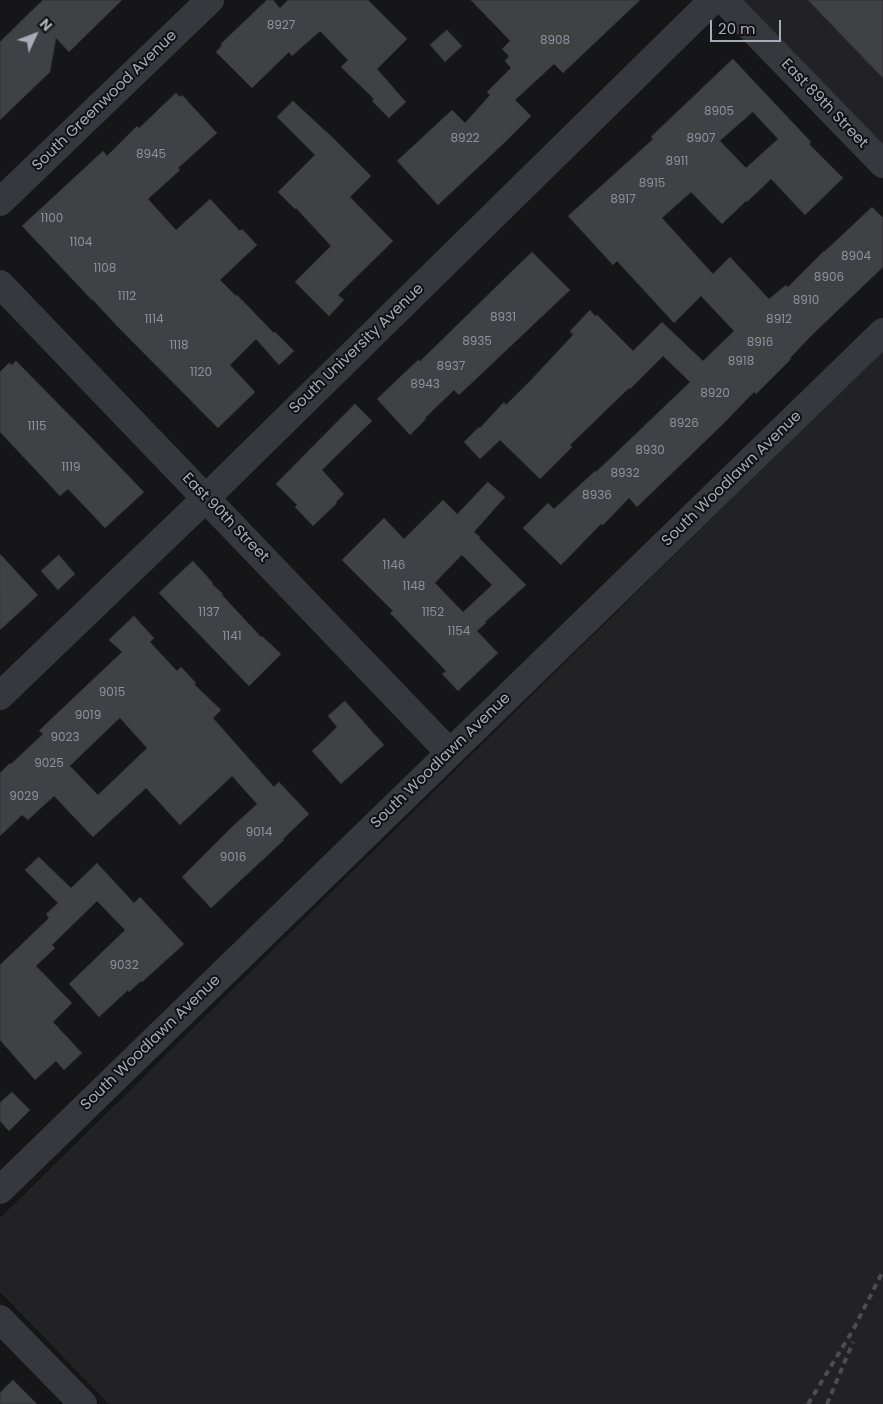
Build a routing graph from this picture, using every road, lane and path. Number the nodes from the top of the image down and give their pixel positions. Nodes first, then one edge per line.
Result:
1 (210, 0) edge
2 (713, 0) edge
3 (724, 0) edge
4 (883, 164) edge
5 (0, 202) edge
6 (0, 284) edge
7 (883, 332) edge
8 (206, 498) junction
9 (0, 696) edge
10 (450, 752) junction
11 (0, 1190) edge
12 (0, 1319) edge
13 (82, 1404) edge

1 - 5 street, South Greenwood Avenue
2 - 8 street, South University Avenue
3 - 4 street, East 89th Street
6 - 8 street, East 90th Street
7 - 10 street, South Woodlawn Avenue
8 - 9 street, South University Avenue
8 - 10 street, East 90th Street
10 - 11 street, South Woodlawn Avenue
12 - 13 street

